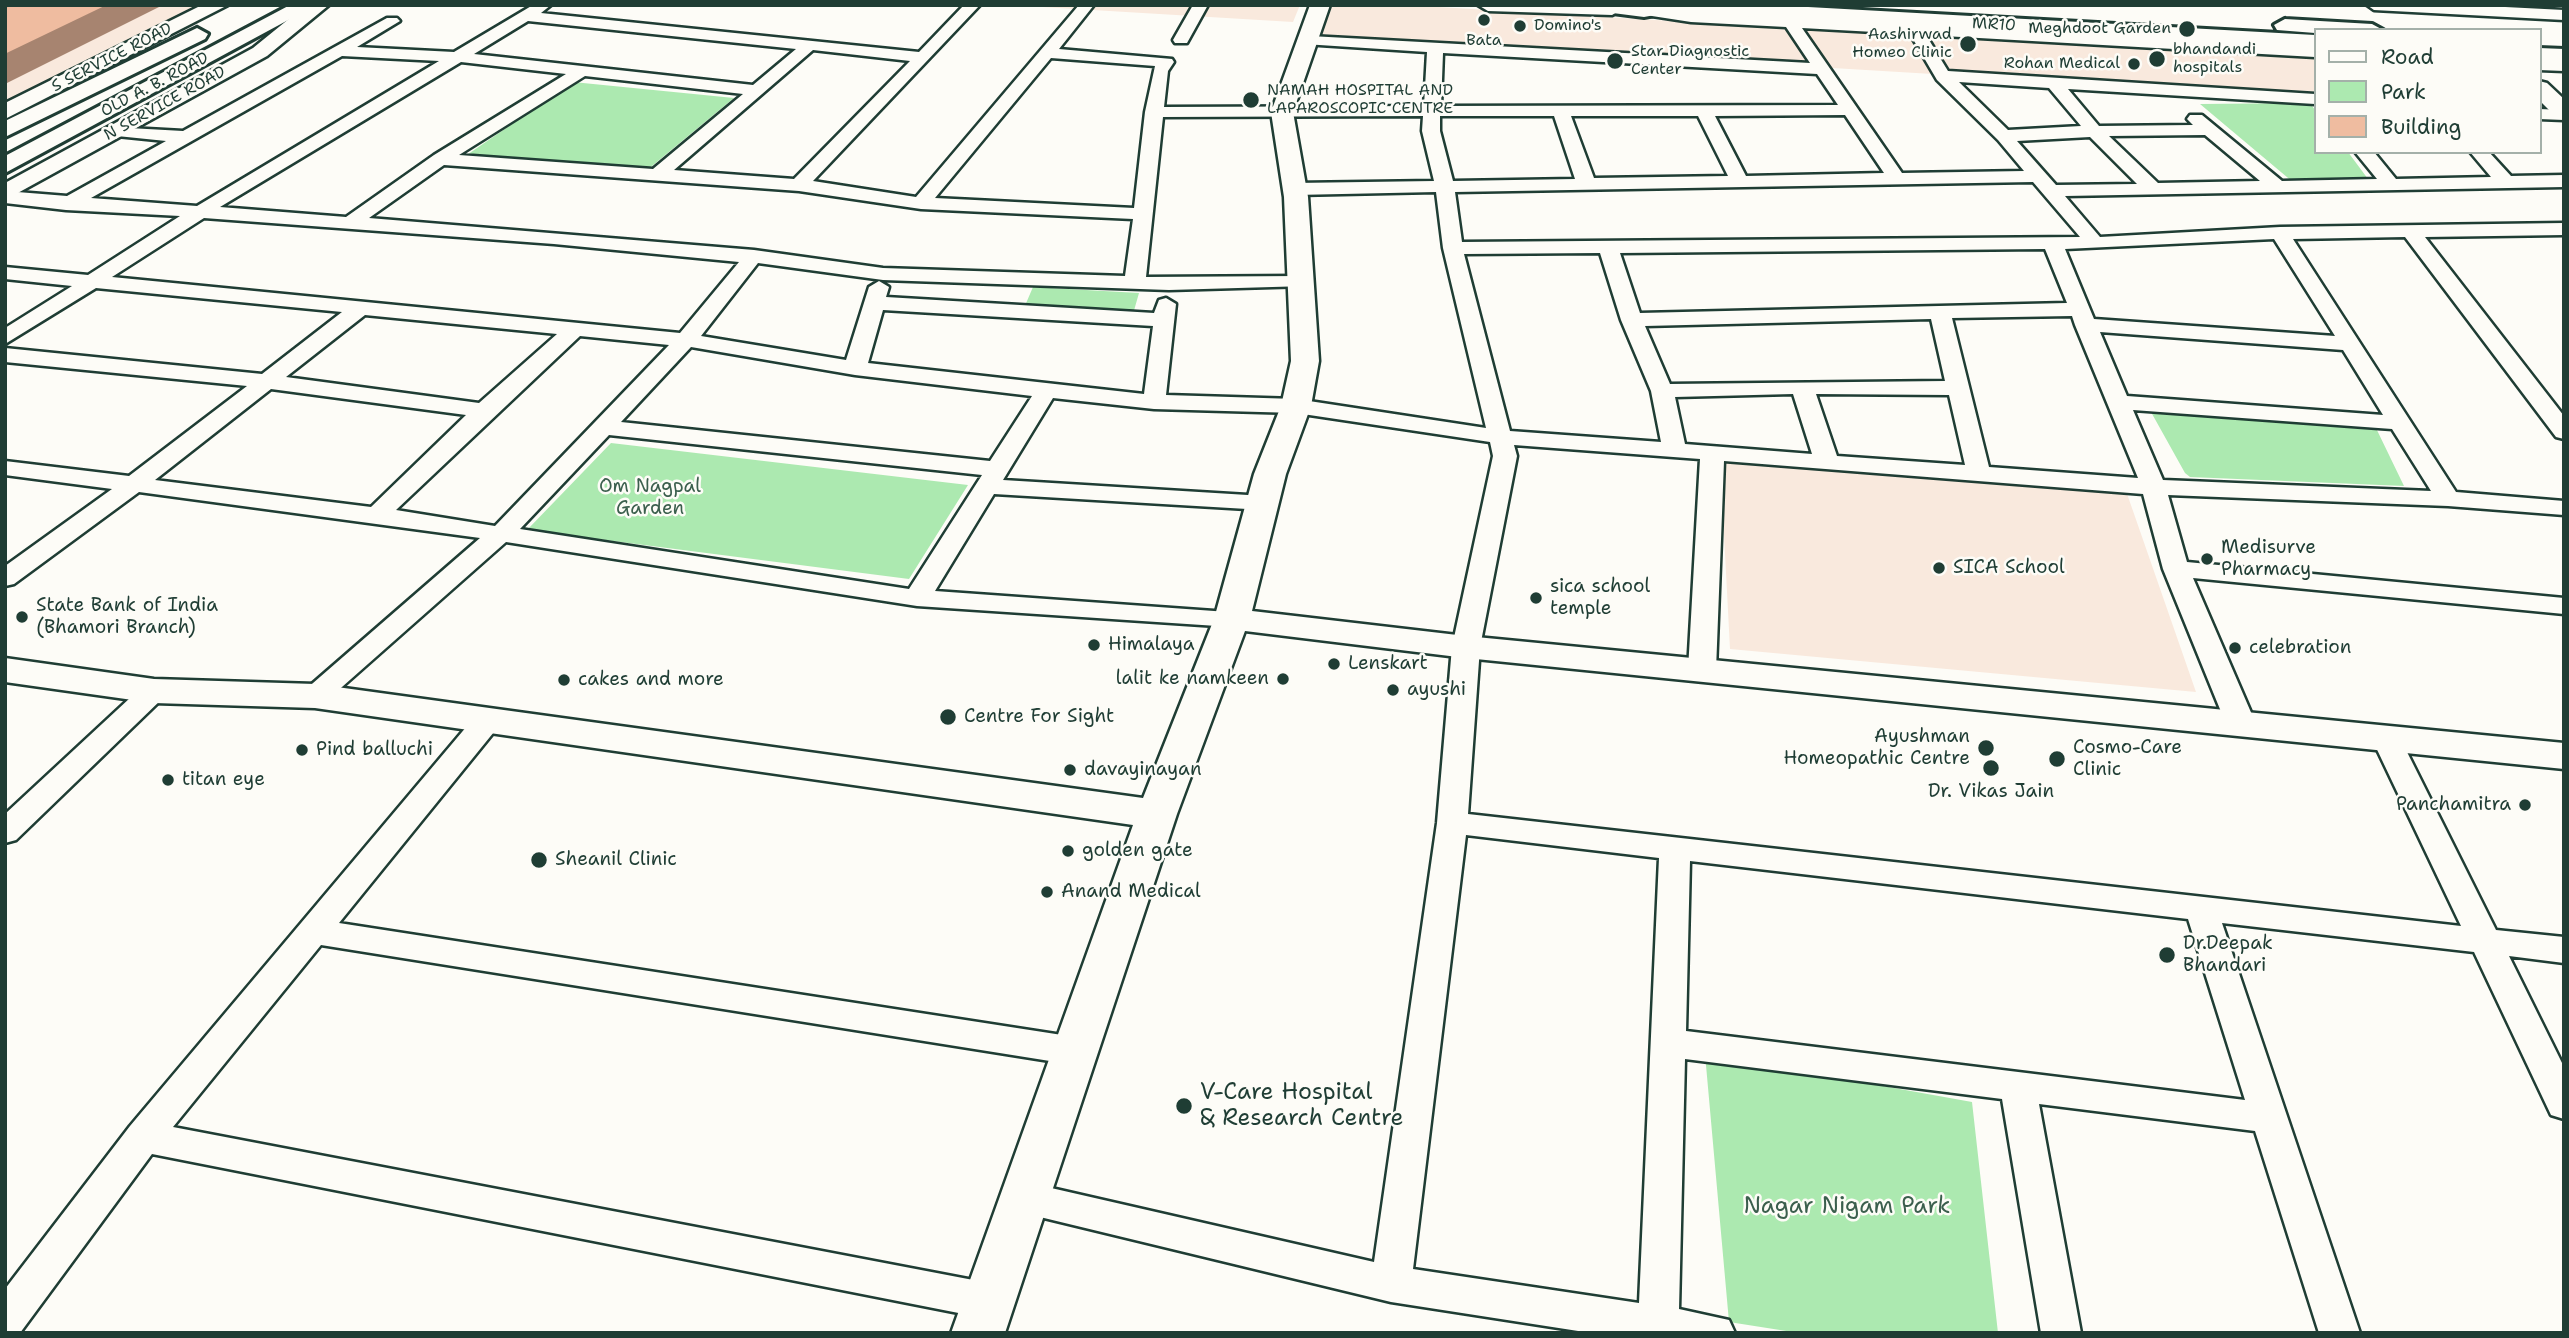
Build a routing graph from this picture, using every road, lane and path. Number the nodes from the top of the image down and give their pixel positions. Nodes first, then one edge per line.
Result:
1 (218, 5) edge
2 (306, 5) edge
3 (319, 5) edge
4 (544, 5) edge
5 (973, 5) edge
6 (1087, 5) edge
7 (1201, 5) edge
8 (1320, 5) edge
9 (1488, 5) edge
10 (1919, 5) edge
11 (2374, 5) edge
12 (1673, 6) edge
13 (1605, 7) edge
14 (242, 10) dead end
15 (1644, 11) junction
16 (2564, 15) edge
17 (526, 16) junction
18 (1786, 18) junction
19 (392, 21) dead end
20 (2336, 28) edge
21 (1915, 30) junction
22 (2541, 39) edge
23 (1181, 40) dead end
24 (2564, 40) edge
25 (1310, 41) junction
26 (2314, 43) edge
27 (810, 44) junction
28 (1435, 49) junction
29 (341, 51) junction
30 (2314, 52) edge
31 (1047, 53) junction
32 (2541, 55) edge
33 (2564, 56) edge
34 (459, 57) junction
35 (923, 57) junction
36 (2541, 65) edge
37 (2564, 66) edge
38 (1822, 69) junction
39 (583, 70) junction
40 (1943, 76) junction
41 (2053, 82) junction
42 (2163, 89) junction
43 (756, 90) junction
44 (2541, 90) edge
45 (2314, 99) edge
46 (1850, 110) junction
47 (1432, 111) junction
48 (1561, 111) junction
49 (1704, 111) junction
50 (5, 112) edge
51 (1154, 112) junction
52 (1282, 112) junction
53 (2541, 114) edge
54 (2564, 114) edge
55 (2208, 130) junction
56 (5, 131) edge
57 (117, 131) junction
58 (2094, 131) junction
59 (2004, 136) junction
60 (187, 137) junction
61 (2366, 154) edge
62 (2481, 154) edge
63 (440, 159) junction
64 (5, 166) edge
65 (2038, 176) junction
66 (655, 177) junction
67 (1896, 177) junction
68 (1740, 181) junction
69 (2564, 181) edge
70 (2506, 182) junction
71 (1586, 183) junction
72 (2390, 183) junction
73 (2275, 184) junction
74 (799, 185) junction
75 (1445, 186) junction
76 (2152, 188) junction
77 (1295, 189) junction
78 (2051, 191) junction
79 (5, 195) edge
80 (921, 203) junction
81 (66, 204) junction
82 (201, 211) junction
83 (1141, 214) junction
84 (351, 222) junction
85 (2555, 229) edge
86 (2411, 232) junction
87 (2280, 233) junction
88 (2052, 243) junction
89 (2095, 243) junction
90 (1453, 248) junction
91 (1608, 248) junction
92 (2564, 250) edge
93 (754, 256) junction
94 (5, 273) edge
95 (883, 274) junction
96 (92, 281) junction
97 (1135, 282) junction
98 (1300, 282) junction
99 (1169, 284) junction
100 (874, 303) junction
101 (358, 310) junction
102 (1940, 312) junction
103 (2083, 317) junction
104 (1164, 320) junction
105 (1632, 320) junction
106 (574, 330) junction
107 (5, 338) edge
108 (686, 340) junction
109 (2349, 344) junction
110 (5, 355) edge
111 (855, 368) junction
112 (265, 381) junction
113 (1802, 387) junction
114 (1959, 388) junction
115 (1046, 391) junction
116 (1662, 391) junction
117 (1154, 402) junction
118 (2119, 402) junction
119 (1296, 407) junction
120 (484, 411) junction
121 (2399, 423) junction
122 (601, 427) junction
123 (2564, 432) edge
124 (1501, 437) junction
125 (1674, 450) junction
126 (1712, 453) junction
127 (1827, 462) junction
128 (5, 468) edge
129 (1979, 474) junction
130 (992, 477) junction
131 (136, 483) junction
132 (2154, 487) junction
133 (2448, 499) junction
134 (1265, 503) junction
135 (2564, 508) edge
136 (377, 515) junction
137 (502, 533) junction
138 (2176, 569) junction
139 (5, 578) edge
140 (917, 598) junction
141 (2564, 606) edge
142 (1232, 619) junction
143 (1466, 646) junction
144 (5, 670) edge
145 (1702, 670) junction
146 (154, 691) junction
147 (316, 696) junction
148 (488, 720) junction
149 (2241, 724) junction
150 (2388, 739) junction
151 (2564, 756) edge
152 (1157, 814) junction
153 (1452, 823) junction
154 (5, 832) edge
155 (1675, 848) junction
156 (2201, 909) junction
157 (312, 931) junction
158 (2485, 941) junction
159 (2564, 950) edge
160 (1668, 1043) junction
161 (1075, 1051) junction
162 (2018, 1086) junction
163 (2564, 1104) edge
164 (2270, 1118) junction
165 (143, 1137) junction
166 (1026, 1198) junction
167 (1391, 1284) junction
168 (984, 1317) edge
169 (6, 1320) edge
170 (1658, 1324) junction
171 (1715, 1333) edge
172 (2061, 1333) edge
173 (2340, 1333) edge

1 - 50 street, S SERVICE ROAD
2 - 64 main road, OLD A. B. ROAD
3 - 57 street, N SERVICE ROAD
4 - 17 street
5 - 35 street
6 - 31 street
7 - 23 street
8 - 25 street
9 - 13 street
10 - 20 main road, MR10
11 - 16 street
12 - 15 main road, MR10
12 - 18 main road, MR10
13 - 15 main road, MR10
14 - 56 main road, OLD A. B. ROAD
15 - 18 street
17 - 27 street
17 - 34 street
18 - 21 street
18 - 26 main road, MR10
18 - 38 street
19 - 29 street
21 - 30 street
21 - 40 street
22 - 24 main road
25 - 28 street
25 - 52 street
27 - 35 street
27 - 43 street
28 - 38 street
28 - 47 street
29 - 34 street
29 - 60 street
31 - 51 street
31 - 80 street
32 - 33 main road
34 - 39 street
34 - 82 street
35 - 74 street
36 - 37 street
38 - 46 street
39 - 43 street
39 - 63 street
40 - 41 street
40 - 59 street
41 - 42 street
41 - 58 street
42 - 45 street
42 - 55 street
43 - 66 street
44 - 54 street
46 - 49 street
46 - 67 street
47 - 48 street
47 - 52 street
47 - 75 street
48 - 49 street
48 - 71 street
49 - 68 street
51 - 52 street
51 - 83 street
52 - 77 street
53 - 54 street
55 - 58 street
55 - 73 street
57 - 60 street
57 - 79 street, N SERVICE ROAD
58 - 59 street
58 - 76 street
59 - 65 street
60 - 81 street
61 - 72 street
62 - 70 street
63 - 66 street
63 - 84 street
65 - 67 street
65 - 78 street
66 - 74 street
67 - 68 street
68 - 71 street
69 - 70 street
70 - 72 street
71 - 75 street
72 - 73 street
73 - 76 street
74 - 80 street
75 - 77 street
75 - 90 street
76 - 78 street
77 - 98 street
78 - 89 street
79 - 81 street
80 - 83 street
81 - 82 street
82 - 84 street
82 - 96 street
83 - 97 street
84 - 93 street
85 - 86 street
85 - 92 street
86 - 87 street
86 - 123 street
87 - 89 street
87 - 109 street
88 - 89 street
88 - 91 street
88 - 103 street
90 - 91 street
90 - 124 street
91 - 105 street
93 - 95 street
93 - 108 street
94 - 96 street
95 - 97 street
95 - 100 street
96 - 101 street
96 - 107 street
97 - 99 street
98 - 99 street
98 - 119 street
99 - 104 street
100 - 104 street
100 - 111 street
101 - 106 street
101 - 112 street
102 - 103 street
102 - 105 street
102 - 114 street
103 - 109 street
103 - 118 street
104 - 117 street
105 - 116 street
106 - 108 street
106 - 120 street
108 - 111 street
108 - 122 street
109 - 121 street
110 - 112 street
111 - 115 street
112 - 120 street
112 - 131 street
113 - 114 street
113 - 116 street
113 - 127 street
114 - 129 street
115 - 117 street
115 - 130 street
116 - 125 street
117 - 119 street
118 - 121 street
118 - 132 street
119 - 124 street
119 - 134 street
120 - 136 street
121 - 133 street
122 - 130 street
122 - 137 street
124 - 125 street
124 - 143 street
125 - 126 street
126 - 127 street
126 - 145 street
127 - 129 street
128 - 131 street
129 - 132 street
130 - 134 street
130 - 140 street
131 - 136 street
131 - 139 street
132 - 133 street
132 - 138 street
133 - 135 street
134 - 142 street
136 - 137 street
137 - 140 street
137 - 147 street
138 - 141 street
138 - 149 street
140 - 142 street
142 - 143 street
142 - 152 street
143 - 145 street
143 - 153 street
144 - 146 street
145 - 149 street
146 - 147 street
146 - 154 street
147 - 148 street
148 - 152 street
148 - 157 street
149 - 150 street
150 - 151 street
150 - 158 street
152 - 161 street
153 - 155 street
153 - 167 street
155 - 156 street
155 - 160 street
156 - 158 street
156 - 164 street
157 - 161 street
157 - 165 street
158 - 159 street
158 - 163 street
160 - 162 street
160 - 170 street
161 - 166 street
162 - 164 street
162 - 172 street
164 - 173 street
165 - 168 street
165 - 169 street
166 - 167 street
166 - 168 street
167 - 170 street
170 - 171 street

